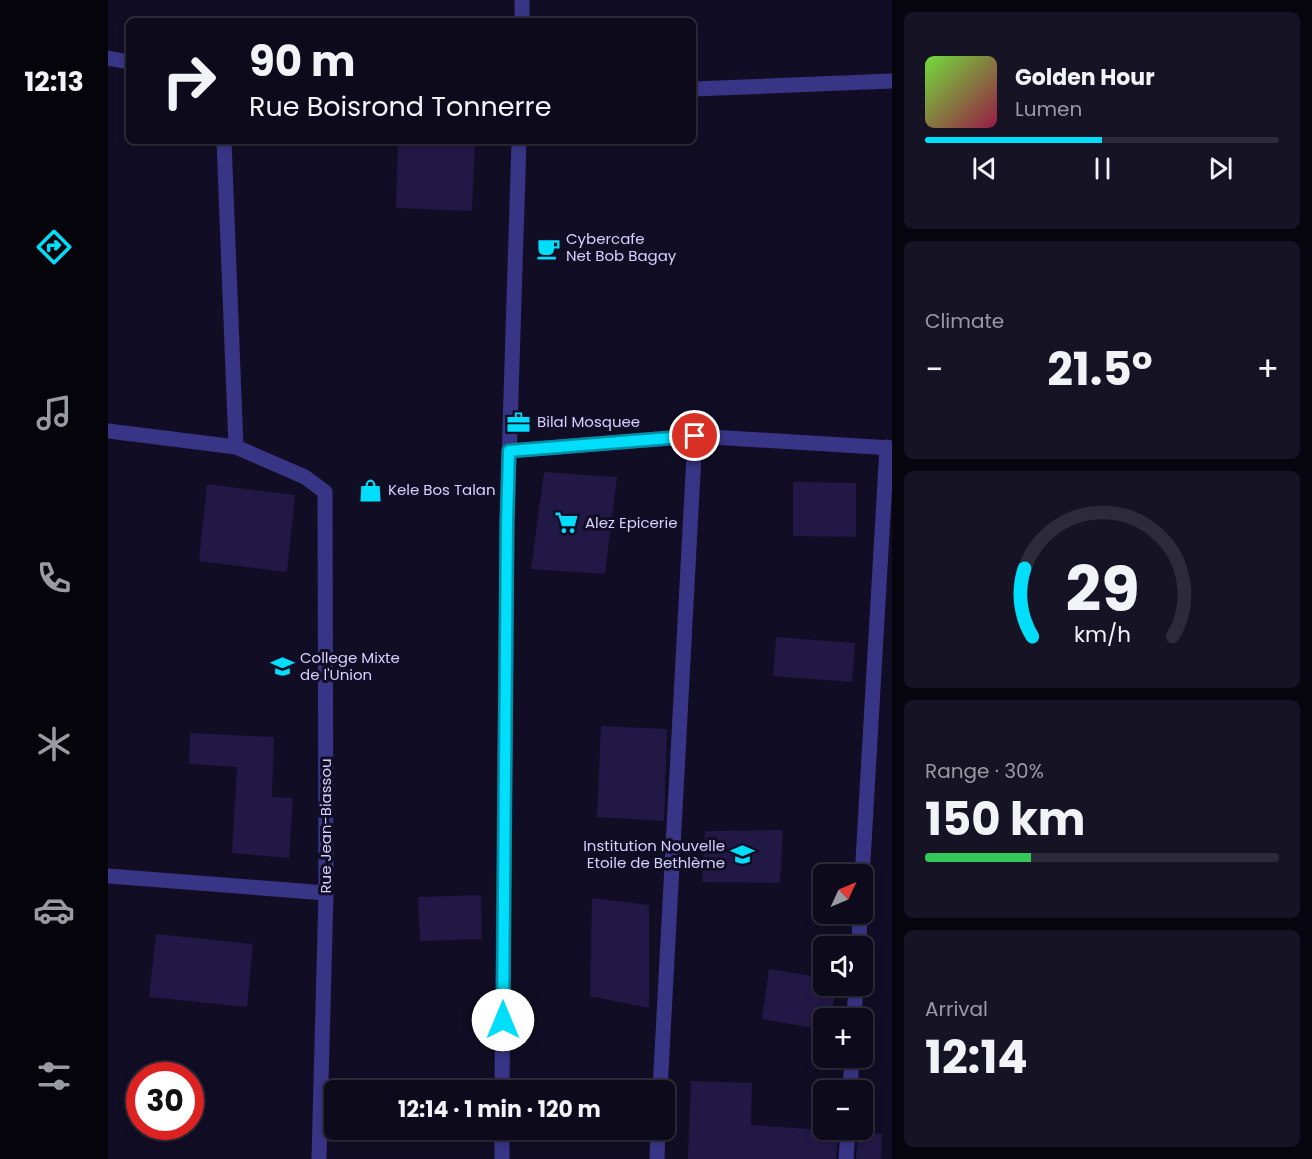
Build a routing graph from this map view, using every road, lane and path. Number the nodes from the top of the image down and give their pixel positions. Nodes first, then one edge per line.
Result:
1 (522, 0) edge
2 (522, 18) edge
3 (108, 58) edge
4 (126, 61) edge
5 (892, 81) edge
6 (696, 89) edge
7 (224, 144) edge
8 (519, 144) edge
9 (108, 431) edge
10 (695, 436) junction
11 (236, 447) junction
12 (890, 448) edge
13 (509, 451) junction
14 (863, 864) edge
15 (108, 876) edge
16 (326, 893) junction
17 (502, 1080) edge
18 (661, 1080) edge
19 (502, 1140) edge
20 (658, 1140) edge
21 (847, 1140) edge
22 (319, 1159) edge
23 (502, 1159) edge
24 (657, 1159) edge
25 (846, 1159) edge

1 - 2 street
3 - 4 street
5 - 6 street
7 - 11 street
8 - 13 street
9 - 11 street
10 - 12 street
10 - 13 street
10 - 18 street
11 - 16 street, Rue Jean-Biassou
12 - 14 street
13 - 17 street
15 - 16 street
16 - 22 street, Rue Jean-Biassou
19 - 23 street
20 - 24 street
21 - 25 street

